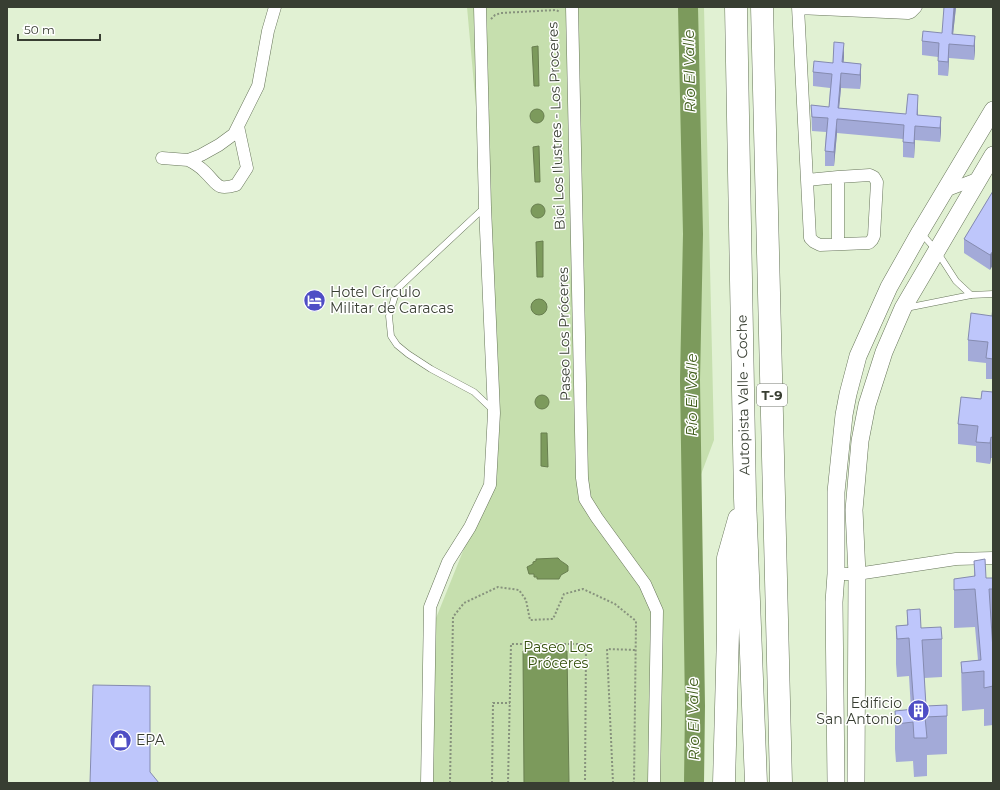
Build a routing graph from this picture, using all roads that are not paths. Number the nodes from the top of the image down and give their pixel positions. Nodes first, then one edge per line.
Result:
1 (275, 7) edge
2 (480, 7) edge
3 (736, 7) edge
4 (762, 7) edge
5 (916, 7) edge
6 (798, 8) edge
7 (882, 9) edge
8 (567, 10) edge
9 (993, 110) edge
10 (238, 126) junction
11 (993, 155) edge
12 (162, 158) dead end
13 (188, 160) junction
14 (993, 170) edge
15 (838, 178) junction
16 (978, 179) junction
17 (807, 180) junction
18 (945, 191) junction
19 (485, 207) junction
20 (920, 232) junction
21 (838, 243) junction
22 (936, 250) junction
23 (993, 294) edge
24 (971, 295) junction
25 (903, 308) junction
26 (494, 410) junction
27 (745, 498) junction
28 (993, 558) edge
29 (836, 574) junction
30 (857, 574) junction
31 (427, 783) edge
32 (654, 783) edge
33 (724, 783) edge
34 (756, 783) edge
35 (781, 783) edge
36 (836, 783) edge
37 (856, 783) edge

1 - 10 street
2 - 19 street
3 - 27 highway, Autopista Valle - Coche / T-9
4 - 35 highway, Autopista Valle - Coche / T-9
5 - 7 street
6 - 7 street
6 - 17 street
8 - 32 street, Paseo Los Próceres
9 - 18 main road
10 - 13 street
10 - 13 street
11 - 16 main road
12 - 13 street
14 - 16 street
15 - 17 street
15 - 21 street
15 - 21 street
16 - 18 street
16 - 22 main road
17 - 21 street
18 - 20 main road
19 - 26 street
19 - 26 lane
20 - 22 lane
20 - 29 main road
22 - 24 lane
22 - 25 main road
23 - 24 lane
24 - 25 lane
25 - 30 main road
26 - 31 street
27 - 33 highway
27 - 34 highway, Autopista Valle - Coche / T-9
28 - 30 street
29 - 30 street
29 - 36 main road
30 - 37 main road

